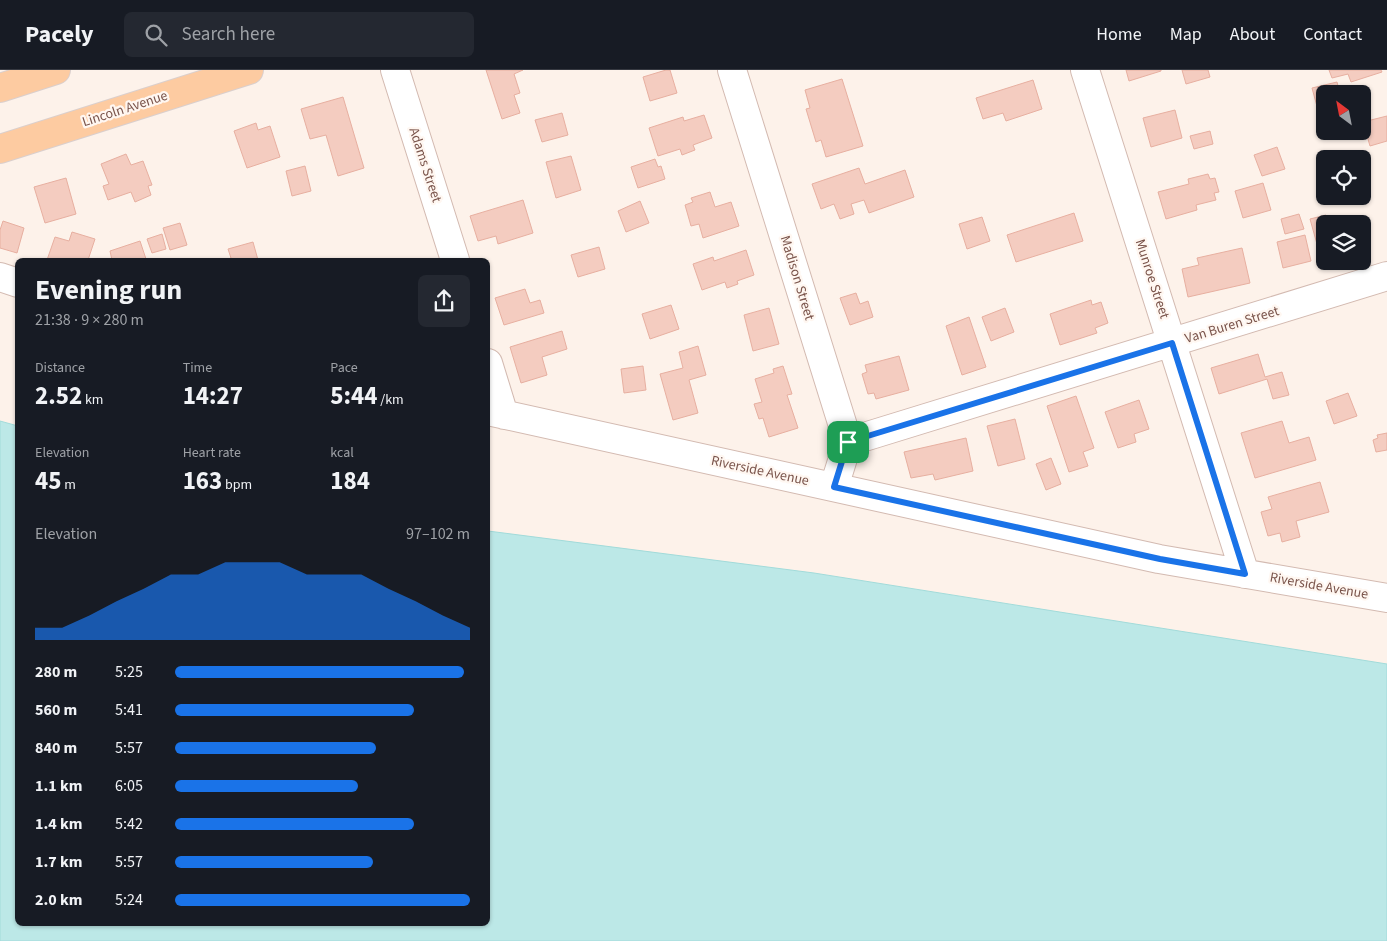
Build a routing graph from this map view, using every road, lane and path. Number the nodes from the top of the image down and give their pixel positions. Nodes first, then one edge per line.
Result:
1 (56, 70) edge
2 (249, 70) edge
3 (395, 70) edge
4 (732, 70) edge
5 (1085, 70) edge
6 (0, 88) edge
7 (0, 149) edge
8 (454, 258) edge
9 (0, 276) edge
10 (1387, 276) edge
11 (15, 282) edge
12 (1172, 343) junction
13 (490, 376) edge
14 (496, 413) edge
15 (848, 442) junction
16 (834, 487) junction
17 (1245, 574) junction
18 (1387, 598) edge

1 - 6 main road
2 - 7 main road, Lincoln Avenue
3 - 8 street, Adams Street
4 - 15 street, Madison Street
5 - 12 street, Munroe Street
9 - 11 street
10 - 12 street, Van Buren Street
12 - 15 street, Van Buren Street
12 - 17 street, Munroe Street
13 - 14 street
14 - 16 street, Riverside Avenue
15 - 16 street
16 - 17 street, Riverside Avenue
17 - 18 street, Riverside Avenue

